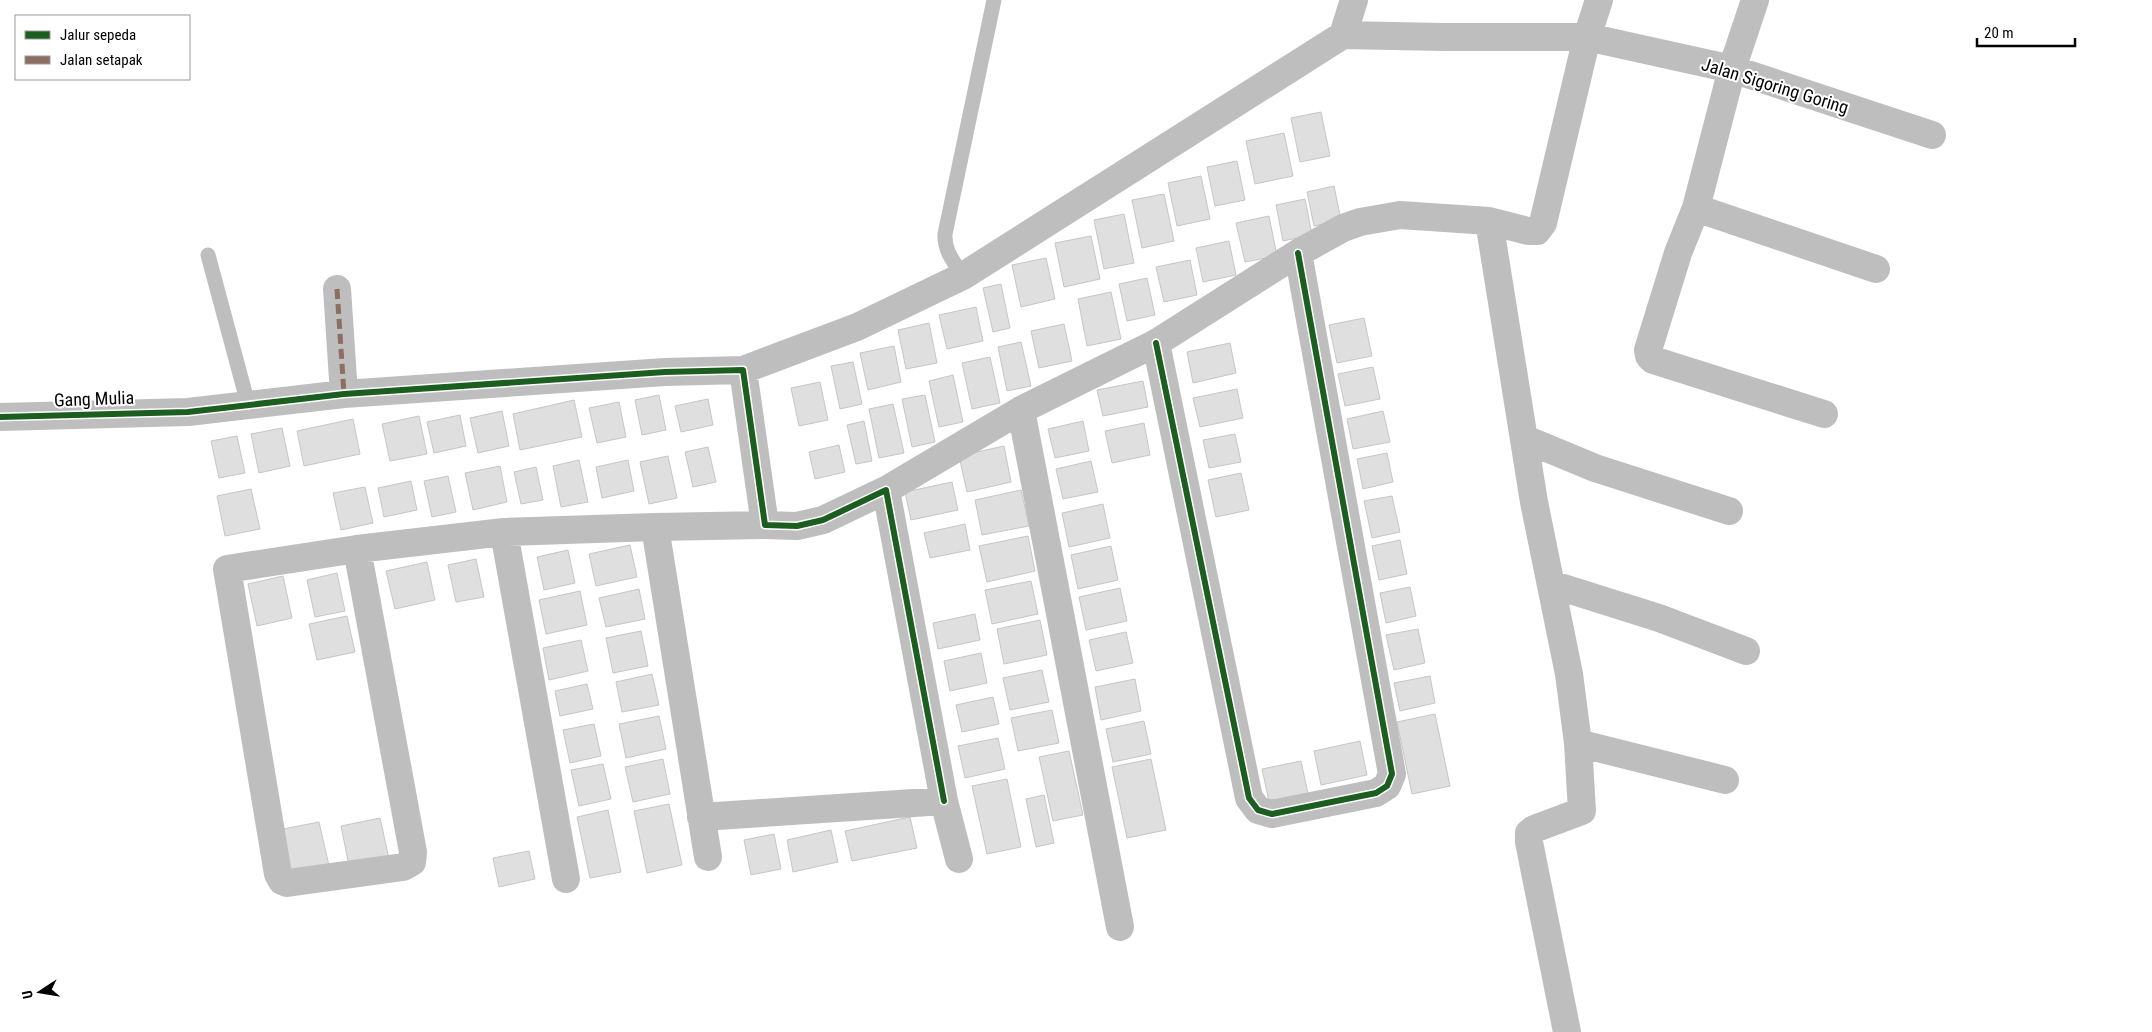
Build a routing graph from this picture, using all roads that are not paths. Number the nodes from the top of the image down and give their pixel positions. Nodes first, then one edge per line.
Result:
1 (994, 0) edge
2 (1354, 0) edge
3 (1599, 0) edge
4 (1755, 0) edge
5 (1344, 35) junction
6 (1587, 37) junction
7 (1732, 69) junction
8 (1932, 135) dead end
9 (1696, 208) junction
10 (1490, 222) junction
11 (1298, 253) junction
12 (208, 256) dead end
13 (1876, 269) dead end
14 (963, 276) junction
15 (337, 289) dead end
16 (1156, 343) junction
17 (743, 370) junction
18 (344, 394) junction
19 (248, 404) junction
20 (1021, 410) junction
21 (1824, 414) dead end
22 (0, 417) edge
23 (1525, 439) junction
24 (886, 490) junction
25 (1729, 512) dead end
26 (765, 525) junction
27 (655, 527) junction
28 (504, 532) junction
29 (357, 549) junction
30 (1551, 584) junction
31 (1746, 651) dead end
32 (1578, 743) junction
33 (1725, 780) dead end
34 (944, 801) junction
35 (702, 817) junction
36 (708, 857) dead end
37 (959, 858) dead end
38 (566, 880) dead end
39 (1120, 927) dead end
40 (1567, 1032) edge

1 - 14 lane
2 - 5 street
3 - 6 street
4 - 7 street
5 - 6 street, Jalan Sigoring Goring
5 - 14 street, Gang Mulia
6 - 7 street, Jalan Sigoring Goring
6 - 10 street
7 - 8 street, Jalan Sigoring Goring
7 - 9 street
9 - 13 street
9 - 21 street
10 - 11 street
10 - 23 street
11 - 16 street
11 - 16 street
12 - 19 lane
14 - 17 street, Gang Mulia
15 - 18 street
16 - 20 street
17 - 18 street, Gang Mulia
17 - 26 street
18 - 19 street, Gang Mulia
19 - 22 street, Gang Mulia
20 - 24 street
20 - 39 street
23 - 25 street
23 - 30 street
24 - 26 street
24 - 34 street
26 - 27 street
27 - 28 street
27 - 35 street
28 - 29 street
28 - 38 street
29 - 29 street
30 - 31 street
30 - 32 street
32 - 33 street
32 - 40 street
34 - 35 street
34 - 37 street
35 - 36 street

